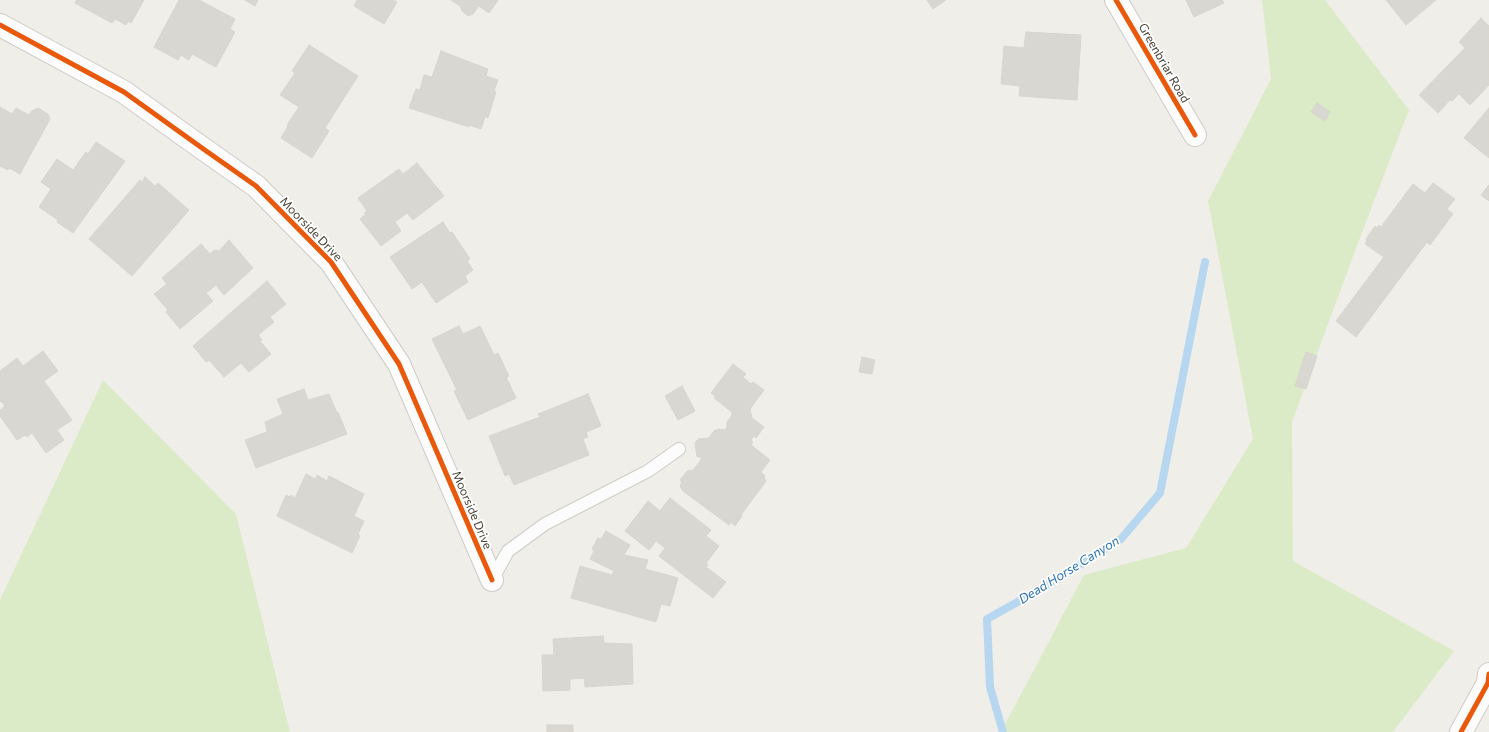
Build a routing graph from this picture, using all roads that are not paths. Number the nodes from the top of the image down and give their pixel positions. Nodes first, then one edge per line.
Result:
1 (1116, 0) edge
2 (0, 25) edge
3 (1195, 135) dead end
4 (679, 449) dead end
5 (492, 580) joint
6 (1489, 680) edge
7 (1460, 732) edge

1 - 3 street, Greenbriar Road
2 - 5 street, Moorside Drive
4 - 5 lane
6 - 7 street

